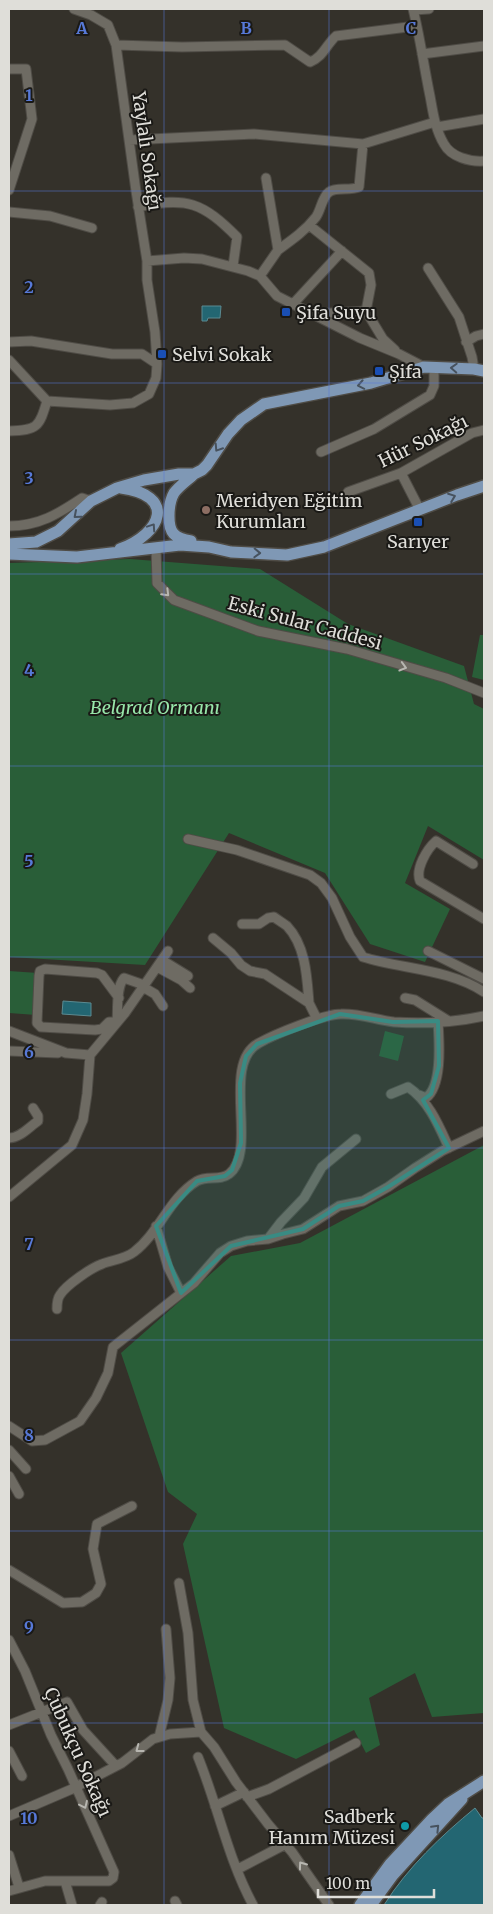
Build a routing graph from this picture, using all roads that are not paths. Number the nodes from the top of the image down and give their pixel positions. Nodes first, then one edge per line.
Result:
1 (74, 9) edge
2 (413, 9) edge
3 (429, 9) edge
4 (94, 12) edge
5 (416, 26) junction
6 (116, 45) junction
7 (484, 46) edge
8 (422, 54) junction
9 (9, 69) edge
10 (484, 119) edge
11 (436, 125) junction
12 (129, 140) junction
13 (363, 144) junction
14 (484, 161) edge
15 (266, 178) dead end
16 (9, 184) edge
17 (138, 207) junction
18 (9, 212) edge
19 (309, 225) junction
20 (92, 228) dead end
21 (278, 250) junction
22 (342, 251) junction
23 (147, 260) junction
24 (233, 266) junction
25 (428, 268) dead end
26 (260, 276) junction
27 (293, 304) junction
28 (366, 311) junction
29 (312, 314) junction
30 (484, 334) edge
31 (9, 342) edge
32 (466, 342) junction
33 (399, 354) junction
34 (9, 360) edge
35 (157, 364) junction
36 (429, 367) junction
37 (479, 370) edge
38 (47, 401) junction
39 (9, 431) edge
40 (484, 433) edge
41 (321, 452) dead end
42 (401, 473) junction
43 (194, 474) junction
44 (484, 486) edge
45 (116, 488) junction
46 (348, 492) dead end
47 (91, 501) junction
48 (420, 510) junction
49 (9, 526) edge
50 (9, 544) edge
51 (209, 547) junction
52 (156, 548) junction
53 (9, 554) edge
54 (112, 554) junction
55 (484, 693) edge
56 (188, 839) dead end
57 (473, 864) dead end
58 (484, 919) edge
59 (242, 924) dead end
60 (213, 938) dead end
61 (428, 950) dead end
62 (168, 951) dead end
63 (159, 964) junction
64 (188, 976) dead end
65 (484, 979) edge
66 (144, 986) junction
67 (190, 988) dead end
68 (484, 992) edge
69 (119, 998) junction
70 (405, 998) dead end
71 (309, 1003) junction
72 (163, 1006) dead end
73 (484, 1016) edge
74 (317, 1019) junction
75 (447, 1020) junction
76 (438, 1021) junction
77 (117, 1022) junction
78 (9, 1031) edge
79 (9, 1051) edge
80 (66, 1053) junction
81 (90, 1055) junction
82 (391, 1094) dead end
83 (419, 1094) junction
84 (33, 1108) dead end
85 (484, 1131) edge
86 (9, 1138) edge
87 (356, 1139) dead end
88 (449, 1148) junction
89 (9, 1197) edge
90 (156, 1226) junction
91 (268, 1239) junction
92 (180, 1293) junction
93 (56, 1309) dead end
94 (9, 1426) edge
95 (9, 1450) edge
96 (26, 1469) dead end
97 (9, 1476) edge
98 (19, 1494) dead end
99 (132, 1506) dead end
100 (9, 1570) edge
101 (179, 1582) dead end
102 (166, 1629) dead end
103 (9, 1640) edge
104 (42, 1713) junction
105 (9, 1725) edge
106 (201, 1732) junction
107 (159, 1737) junction
108 (356, 1743) dead end
109 (9, 1751) edge
110 (198, 1757) dead end
111 (116, 1766) junction
112 (22, 1776) dead end
113 (484, 1780) edge
114 (75, 1787) junction
115 (468, 1792) junction
116 (246, 1795) junction
117 (215, 1806) junction
118 (9, 1816) edge
119 (286, 1844) junction
120 (9, 1855) edge
121 (238, 1869) junction
122 (65, 1881) junction
123 (20, 1887) junction
124 (9, 1891) edge
125 (368, 1893) junction
126 (72, 1905) edge
127 (253, 1905) edge
128 (329, 1905) edge
129 (352, 1905) edge
130 (360, 1905) edge
131 (371, 1905) edge

1 - 4 street, Yaylalı Sokağı
2 - 3 street
2 - 5 street
4 - 6 street, Yaylalı Sokağı
5 - 6 street
5 - 8 street
6 - 12 street, Yaylalı Sokağı
7 - 8 street
8 - 11 street
9 - 16 street
10 - 11 street
11 - 13 street
11 - 14 street
12 - 13 street
12 - 17 street, Yaylalı Sokağı
13 - 19 street
15 - 21 street
17 - 23 street, Yaylalı Sokağı
17 - 24 street
18 - 20 street
19 - 21 street
19 - 22 street
21 - 26 street
22 - 27 street
22 - 28 street
23 - 24 street
23 - 35 street, Yaylalı Sokağı
24 - 26 street
25 - 32 street
26 - 27 street
27 - 29 street
28 - 29 street
28 - 33 street
29 - 33 street
30 - 32 street
31 - 35 street
32 - 37 street
33 - 36 street
34 - 38 street
35 - 38 street, Yaylalı Sokağı
37 -> 36 main road
36 - 41 street
36 -> 43 main road
38 - 39 street
40 - 42 street, Hür Sokağı
42 - 46 street, Hür Sokağı
42 - 48 street
43 - 45 main road
43 - 51 main road
48 -> 44 main road
45 - 47 main road
54 -> 45 main road
47 - 49 street
47 -> 50 main road
51 -> 48 main road
51 - 52 main road
52 - 54 main road
52 -> 55 street, Eski Sular Caddesi
53 - 54 main road
56 - 68 street
57 - 58 street
59 - 71 street
60 - 71 street
61 - 65 street
62 - 63 street
63 - 64 street
63 - 66 street
63 - 67 street
66 - 69 street
66 - 72 street
66 - 77 street
69 - 77 street
69 - 77 street
70 - 75 street
71 - 74 street
73 - 75 street
74 - 76 street
74 - 90 street
75 - 76 street
76 - 83 street
77 - 81 street
78 - 80 street
79 - 80 street
80 - 81 street
81 - 89 street
82 - 83 street
83 - 88 street
84 - 86 street
85 - 88 street
87 - 91 street
88 - 91 street
90 - 92 street
90 - 93 street
91 - 92 street
92 - 94 street
95 - 96 street
97 - 98 street
99 - 100 street
101 - 106 street
102 - 107 street
103 - 104 street, Çubukçu Sokağı
104 - 105 street
104 - 111 street
104 - 114 street, Çubukçu Sokağı
106 - 107 street
106 - 116 street
107 -> 111 street
108 - 116 street
109 - 112 street
110 - 117 street
111 - 114 street
113 - 115 main road
114 - 118 street
114 -> 122 street, Çubukçu Sokağı
115 - 125 main road
131 -> 115 main road
116 - 117 street
116 - 119 street
117 - 121 street
119 - 121 street
128 -> 119 street
120 - 123 street
121 - 127 street
122 - 123 street
122 - 126 street
123 - 124 street
125 - 129 main road
125 - 130 main road

